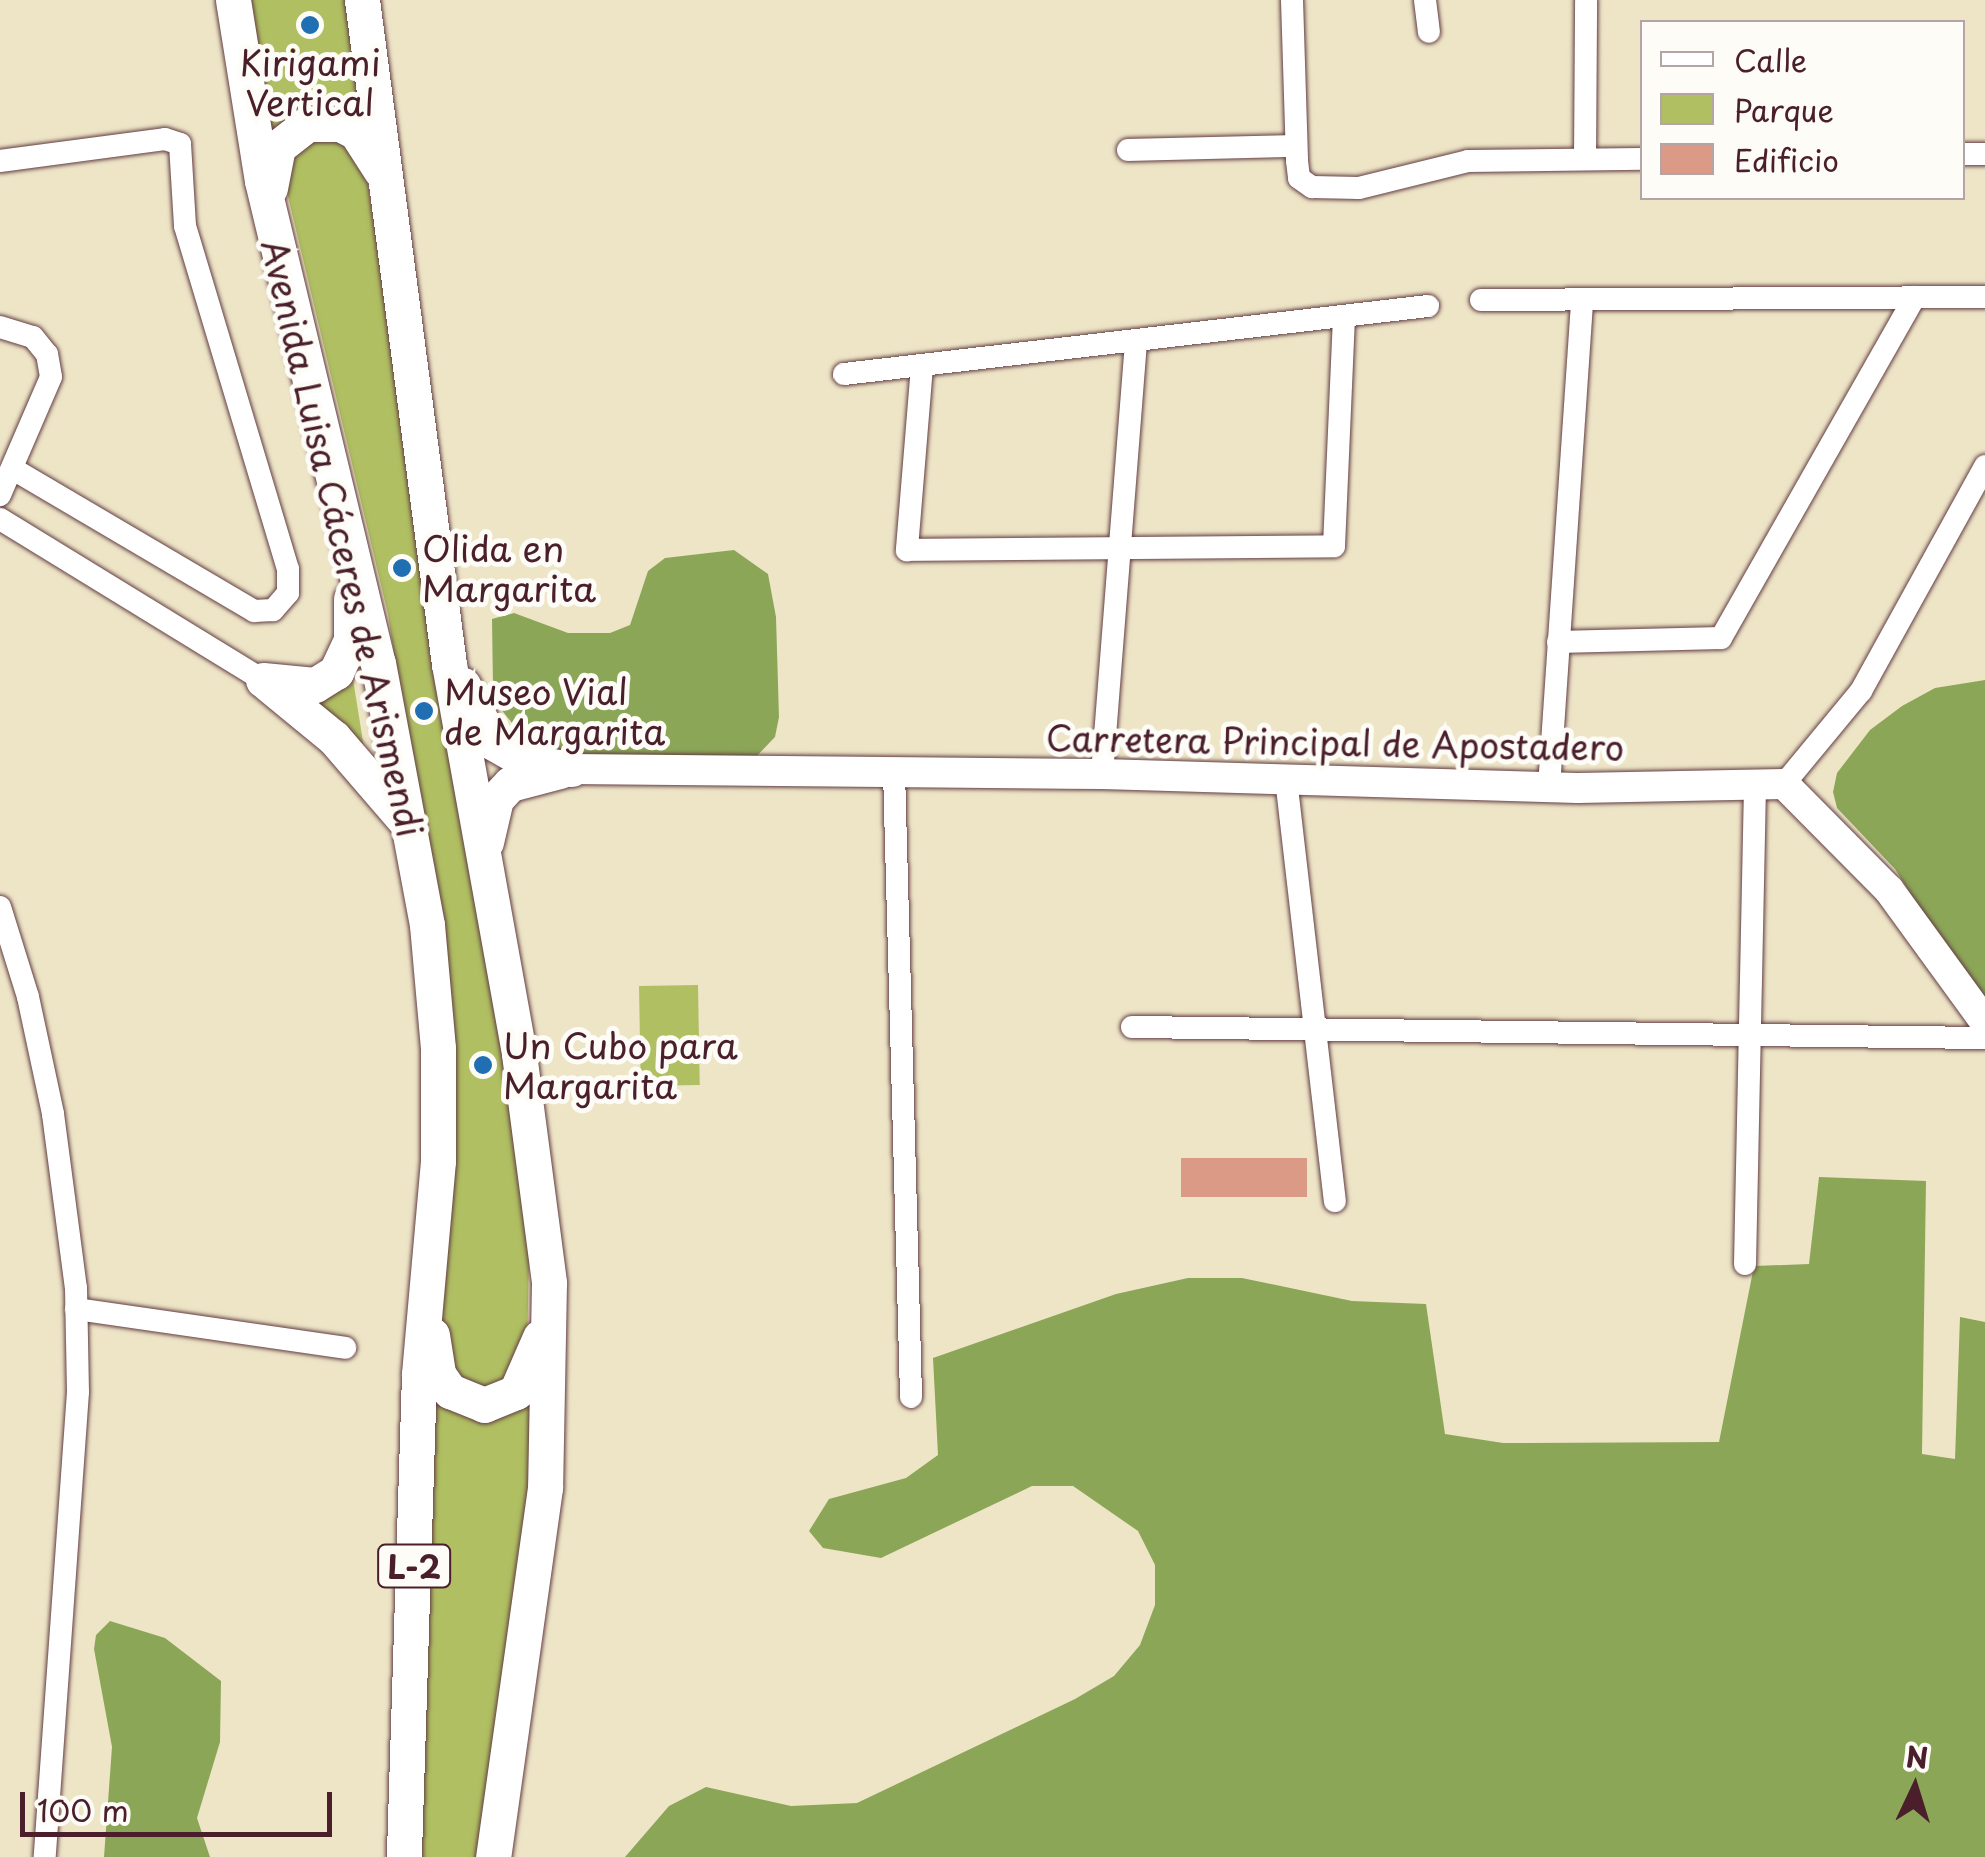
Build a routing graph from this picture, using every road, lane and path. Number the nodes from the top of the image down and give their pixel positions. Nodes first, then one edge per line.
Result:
1 (232, 0) edge
2 (362, 0) edge
3 (1292, 0) edge
4 (1425, 0) edge
5 (1586, 0) edge
6 (1429, 32) dead end
7 (1296, 146) junction
8 (1128, 150) dead end
9 (1640, 158) edge
10 (1585, 159) junction
11 (0, 161) edge
12 (390, 195) junction
13 (269, 214) junction
14 (1916, 297) junction
15 (1985, 297) edge
16 (1582, 299) junction
17 (1481, 300) dead end
18 (1428, 306) dead end
19 (1344, 317) junction
20 (0, 327) edge
21 (1136, 342) junction
22 (922, 366) junction
23 (844, 374) dead end
24 (1985, 466) edge
25 (13, 469) junction
26 (0, 495) edge
27 (0, 518) edge
28 (349, 543) junction
29 (1120, 548) junction
30 (444, 629) junction
31 (1558, 642) junction
32 (263, 680) junction
33 (571, 769) junction
34 (894, 771) junction
35 (1102, 774) junction
36 (1286, 779) junction
37 (1770, 784) junction
38 (1548, 787) junction
39 (409, 826) junction
40 (485, 872) junction
41 (0, 907) edge
42 (1985, 1022) edge
43 (1132, 1027) dead end
44 (1316, 1030) junction
45 (1750, 1036) junction
46 (1985, 1038) edge
47 (1336, 1200) dead end
48 (1745, 1264) dead end
49 (428, 1274) junction
50 (548, 1284) junction
51 (76, 1309) junction
52 (345, 1348) dead end
53 (911, 1397) dead end
54 (45, 1857) edge
55 (404, 1857) edge
56 (494, 1857) edge

1 - 13 main road, Avenida Luisa Cáceres de Arismendi / L-2
2 - 12 main road, Avenida Luisa Cáceres de Arismendi
3 - 7 street
4 - 6 street
5 - 10 street
7 - 8 street
7 - 10 street
9 - 10 street
11 - 25 street
12 - 13 main road
12 - 30 main road, Avenida Luisa Cáceres de Arismendi
13 - 28 main road, Avenida Luisa Cáceres de Arismendi / L-2
14 - 15 street
14 - 16 street
14 - 31 street
16 - 17 street
16 - 31 street
18 - 19 street
19 - 21 street
19 - 29 street
20 - 25 street
21 - 22 street
21 - 29 street
22 - 23 street
22 - 29 street
24 - 37 street
25 - 26 street
27 - 32 street
28 - 32 main road
28 - 39 main road, Avenida Luisa Cáceres de Arismendi / L-2
29 - 35 street
30 - 33 main road
30 - 40 main road, Avenida Luisa Cáceres de Arismendi
31 - 38 street
32 - 39 main road
33 - 34 street, Carretera Principal de Apostadero
33 - 40 main road
34 - 35 street, Carretera Principal de Apostadero
34 - 53 street
35 - 36 street, Carretera Principal de Apostadero
36 - 38 street, Carretera Principal de Apostadero
36 - 44 street
37 - 38 street, Carretera Principal de Apostadero
37 - 42 street
37 - 45 street
39 - 49 main road, Avenida Luisa Cáceres de Arismendi / L-2
40 - 50 main road, Avenida Luisa Cáceres de Arismendi
41 - 51 street
43 - 44 street
44 - 45 street
44 - 47 street
45 - 46 street
45 - 48 street
49 - 50 main road
49 - 55 main road, Avenida Luisa Cáceres de Arismendi / L-2
50 - 56 main road, Avenida Luisa Cáceres de Arismendi
51 - 52 street
51 - 54 street

